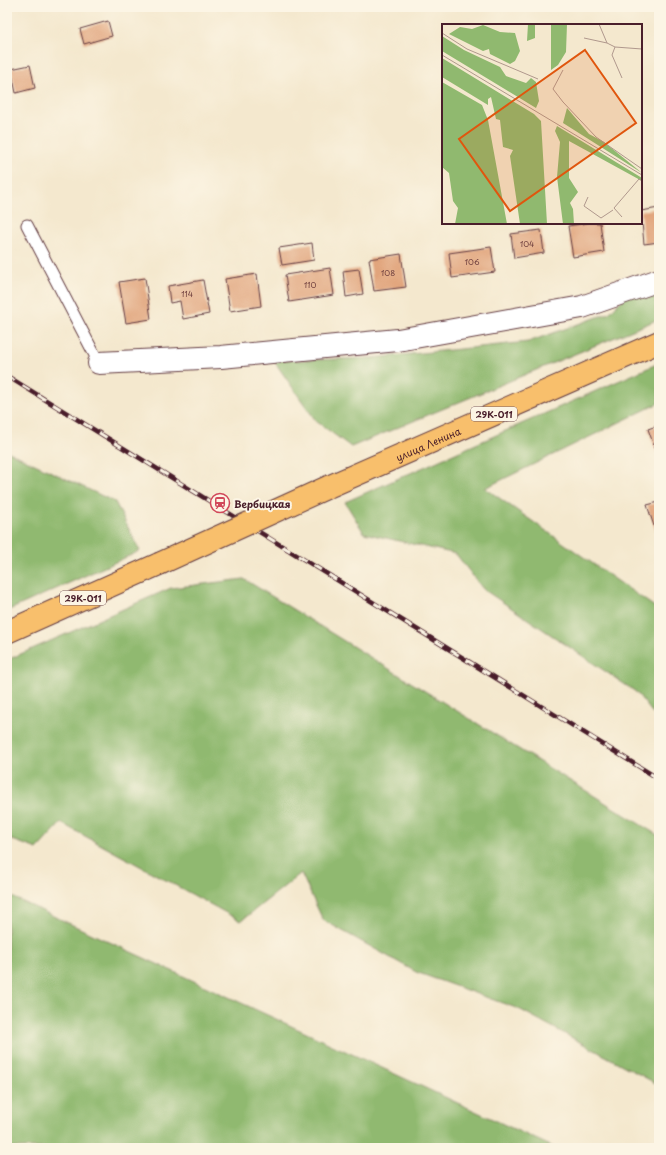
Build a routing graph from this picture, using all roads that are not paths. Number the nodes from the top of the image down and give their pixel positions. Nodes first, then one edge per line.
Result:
1 (27, 225) dead end
2 (659, 280) edge
3 (659, 342) edge
4 (99, 364) joint
5 (7, 632) edge

1 - 4 lane
2 - 4 street
3 - 5 main road, улица Ленина / 29К-011, bridge

